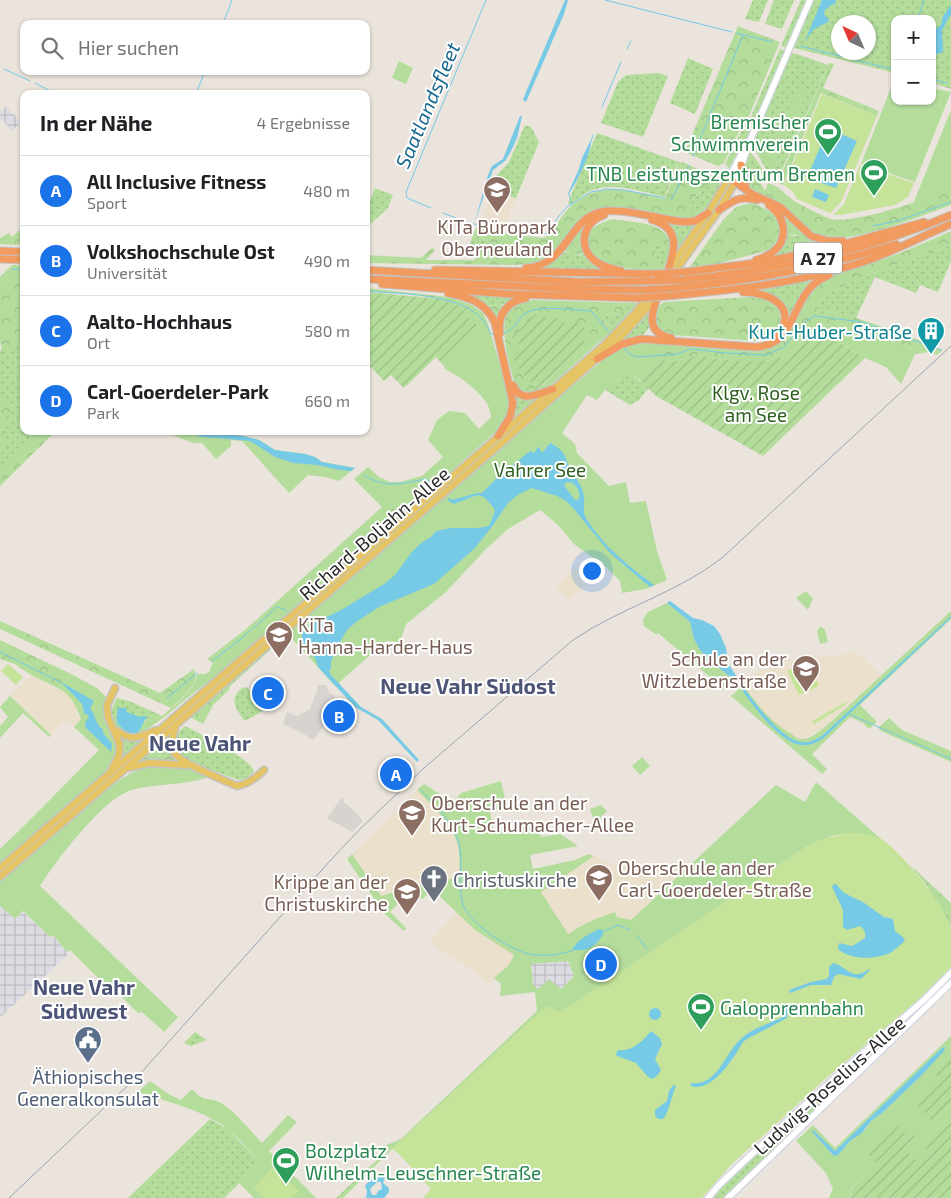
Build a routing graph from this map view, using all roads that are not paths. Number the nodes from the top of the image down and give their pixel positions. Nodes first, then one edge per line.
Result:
1 (810, 0) edge
2 (752, 136) junction
3 (741, 165) junction
4 (730, 180) junction
5 (747, 190) junction
6 (719, 210) junction
7 (708, 213) junction
8 (951, 215) edge
9 (951, 224) edge
10 (937, 230) junction
11 (880, 234) junction
12 (20, 252) edge
13 (0, 253) edge
14 (20, 259) edge
15 (735, 266) junction
16 (847, 266) junction
17 (370, 270) edge
18 (491, 270) junction
19 (390, 271) junction
20 (668, 271) junction
21 (641, 274) junction
22 (370, 281) edge
23 (370, 282) edge
24 (421, 288) junction
25 (710, 292) junction
26 (659, 294) junction
27 (536, 295) junction
28 (597, 359) junction
29 (553, 389) junction
30 (498, 436) junction
31 (115, 688) dead end
32 (176, 724) junction
33 (162, 728) junction
34 (114, 730) junction
35 (193, 766) junction
36 (124, 770) junction
37 (264, 770) dead end
38 (109, 774) junction
39 (0, 868) edge
40 (0, 877) edge
41 (951, 973) edge
42 (951, 983) edge
43 (787, 1122) junction
44 (795, 1134) junction
45 (708, 1198) edge
46 (728, 1198) edge

1 - 2 main road
2 - 3 main road
2 - 4 main road
3 - 4 main road
3 - 5 highway
4 - 5 highway
4 - 6 main road, Richard-Boljahn-Allee
4 - 7 main road, Richard-Boljahn-Allee
5 - 11 highway
6 - 15 highway
6 - 26 main road, Richard-Boljahn-Allee
7 - 18 highway
7 - 20 main road, Richard-Boljahn-Allee
8 - 11 highway
8 - 19 highway, A 27, bridge
9 - 10 highway, A 27
10 - 16 highway
10 - 22 highway, A 27, bridge
11 - 15 highway
12 - 13 highway
13 - 14 highway
15 - 21 highway, bridge
16 - 25 highway
16 - 28 highway
17 - 19 highway, A 27
18 - 19 highway
18 - 21 highway
20 - 21 highway
20 - 29 main road, Richard-Boljahn-Allee
23 - 24 highway
24 - 27 highway
24 - 30 highway
25 - 26 highway
25 - 27 highway, bridge
26 - 28 main road, Richard-Boljahn-Allee
27 - 29 highway
28 - 32 main road, Richard-Boljahn-Allee
29 - 30 main road, Richard-Boljahn-Allee
30 - 33 main road, Richard-Boljahn-Allee
31 - 34 main road
32 - 35 main road
32 - 36 main road, Richard-Boljahn-Allee
33 - 34 main road
33 - 38 main road, Richard-Boljahn-Allee
34 - 38 main road
35 - 36 main road
35 - 37 main road
36 - 40 main road, Richard-Boljahn-Allee
38 - 39 main road, Richard-Boljahn-Allee
41 - 43 main road, Ludwig-Roselius-Allee
42 - 44 main road, Ludwig-Roselius-Allee
43 - 44 main road
43 - 45 main road, Ludwig-Roselius-Allee
44 - 46 main road, Ludwig-Roselius-Allee

